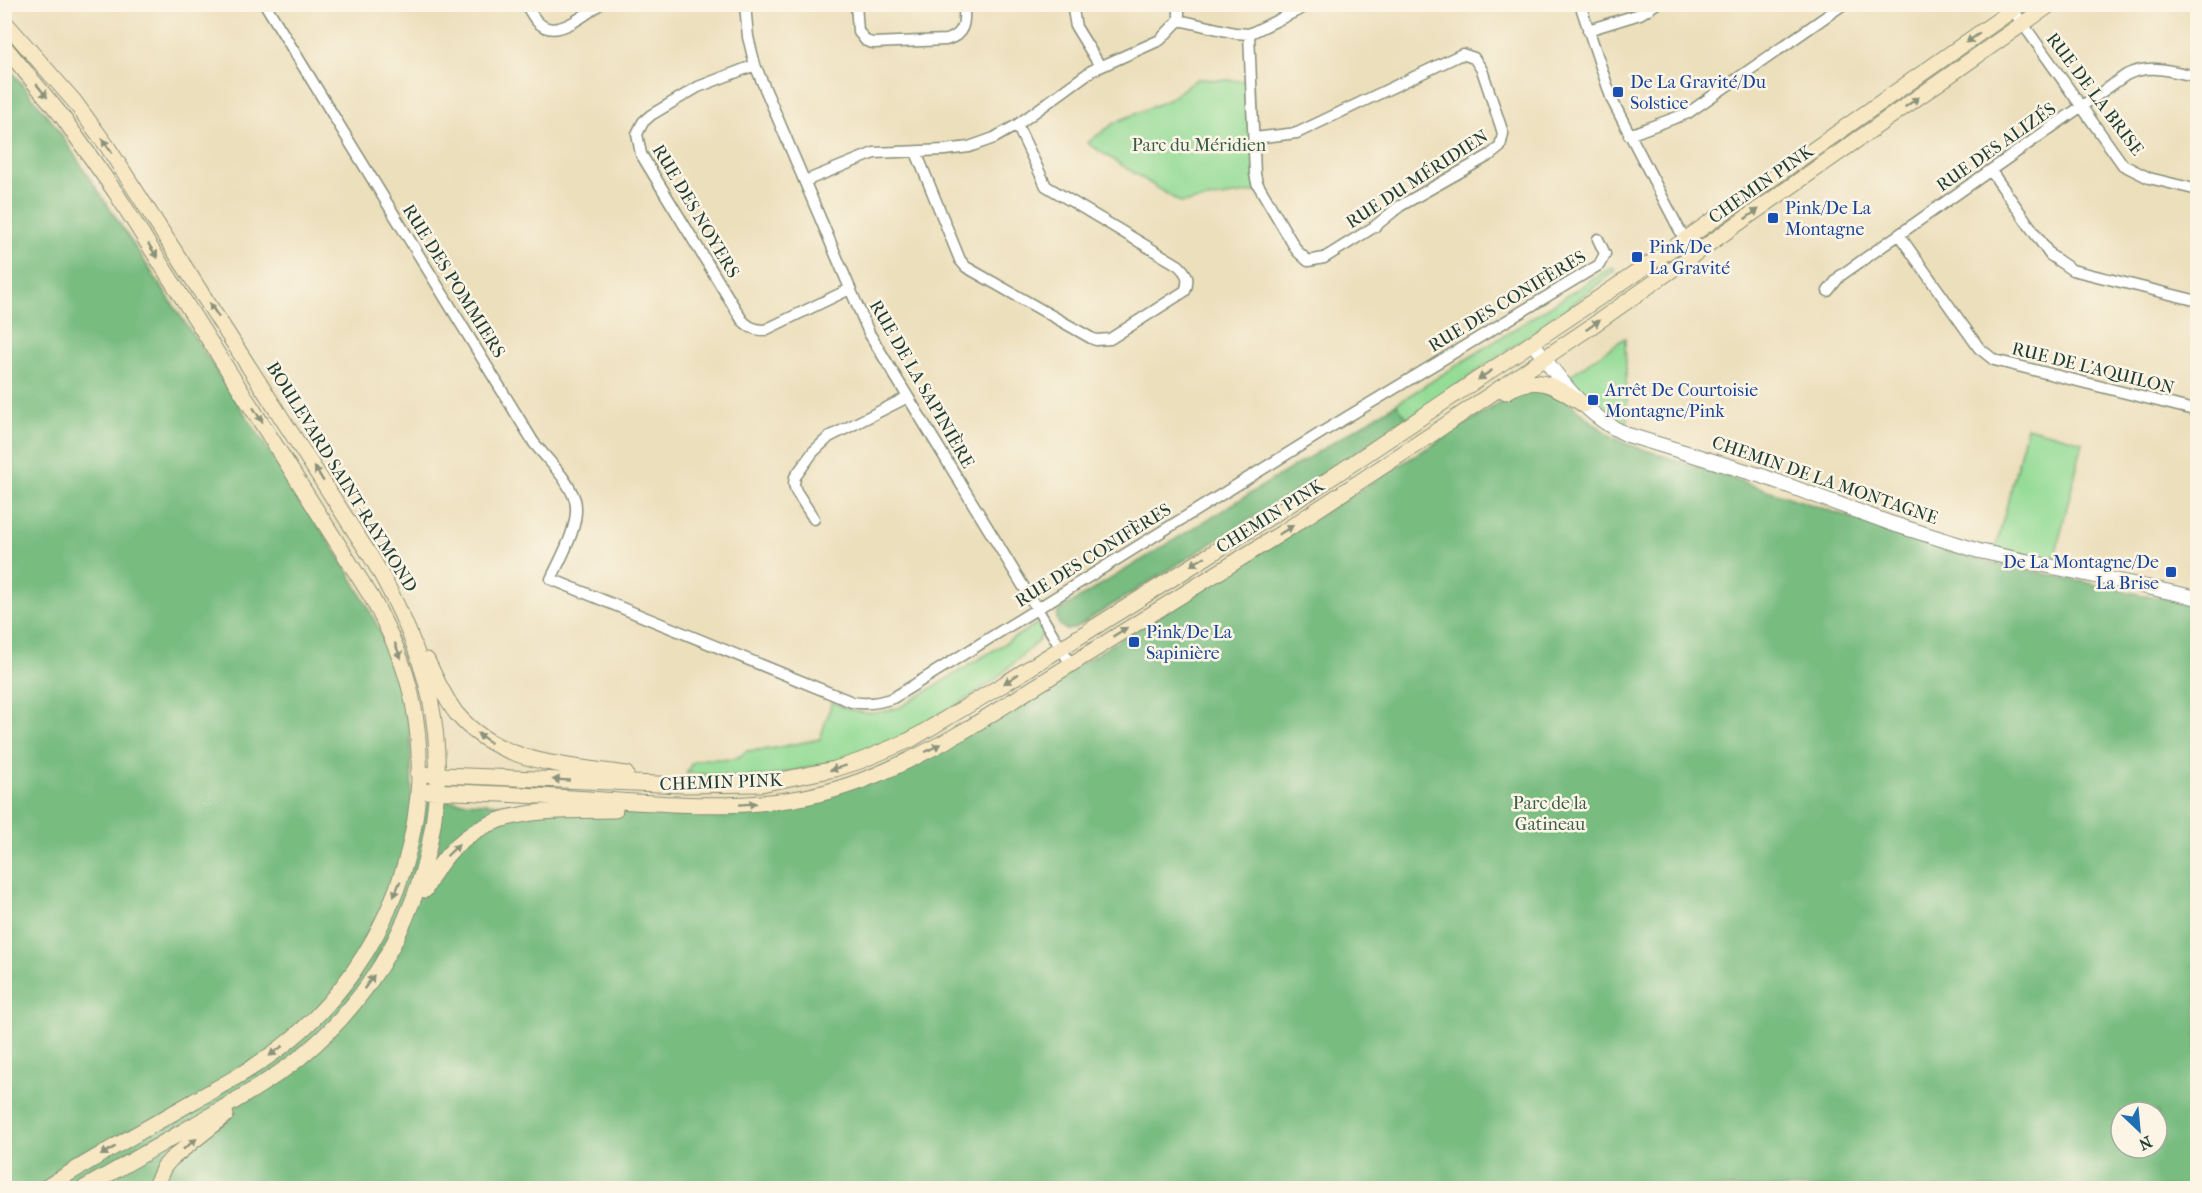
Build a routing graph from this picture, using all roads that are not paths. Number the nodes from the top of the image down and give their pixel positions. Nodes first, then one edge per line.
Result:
1 (265, 4) edge
2 (526, 4) edge
3 (600, 4) edge
4 (745, 4) edge
5 (856, 4) edge
6 (964, 4) edge
7 (1072, 4) edge
8 (1179, 4) edge
9 (1311, 4) edge
10 (1580, 4) edge
11 (1656, 4) edge
12 (1844, 4) edge
13 (2051, 4) edge
14 (2017, 7) edge
15 (1179, 20) junction
16 (4, 21) edge
17 (2023, 25) junction
18 (1588, 30) junction
19 (1249, 34) junction
20 (4, 46) edge
21 (755, 65) junction
22 (1100, 66) junction
23 (2198, 77) edge
24 (2082, 106) junction
25 (1017, 125) junction
26 (1629, 135) junction
27 (1254, 138) junction
28 (916, 152) junction
29 (1991, 171) junction
30 (805, 181) junction
31 (2198, 190) edge
32 (1899, 235) junction
33 (1598, 238) dead end
34 (1685, 239) junction
35 (1695, 254) junction
36 (850, 289) junction
37 (1828, 291) dead end
38 (2198, 301) edge
39 (1533, 343) junction
40 (1544, 358) junction
41 (908, 398) junction
42 (1584, 405) junction
43 (2198, 411) edge
44 (1366, 478) junction
45 (814, 519) dead end
46 (551, 579) joint
47 (2142, 585) junction
48 (2198, 591) edge
49 (394, 595) junction
50 (2198, 598) edge
51 (1036, 610) junction
52 (1060, 647) junction
53 (1070, 663) junction
54 (418, 774) junction
55 (436, 774) junction
56 (682, 785) junction
57 (418, 791) junction
58 (436, 791) junction
59 (689, 806) junction
60 (399, 934) junction
61 (297, 1060) junction
62 (45, 1188) edge
63 (84, 1188) edge
64 (154, 1188) edge

1 - 46 street, RUE DES POMMIERS
2 - 3 street
4 - 21 street, RUE DE LA SAPINIÈRE
5 - 6 street
7 - 22 street
8 - 15 street
9 - 19 street
10 - 18 street
11 - 18 street
12 - 26 street
13 - 17 main road, CHEMIN PINK
14 - 17 street, RUE DE LA BRISE
14 -> 34 main road, CHEMIN PINK
15 - 19 street
15 - 22 street
49 -> 16 main road, BOULEVARD SAINT-RAYMOND
17 - 24 street, RUE DE LA BRISE
35 -> 17 main road, CHEMIN PINK
18 - 26 street
19 - 27 street, RUE DU MÉRIDIEN
20 -> 54 main road
21 - 30 street, RUE DE LA SAPINIÈRE
21 - 36 street, RUE DES NOYERS
22 - 25 street
23 - 24 street, RUE DES ALIZÉS
24 - 29 street, RUE DES ALIZÉS
24 - 31 street, RUE DE LA BRISE
25 - 28 street
25 - 28 street
26 - 34 street
27 - 27 street, RUE DU MÉRIDIEN
28 - 30 street
29 - 32 street, RUE DES ALIZÉS
29 - 38 street
30 - 36 street, RUE DE LA SAPINIÈRE
32 - 37 street, RUE DES ALIZÉS
32 - 43 street, RUE DE L'AQUILON
33 - 51 street, RUE DES CONIFÈRES
34 - 35 street
34 - 39 main road, CHEMIN PINK
40 -> 35 main road, CHEMIN PINK
36 - 41 street, RUE DE LA SAPINIÈRE
39 - 40 street, CHEMIN DE LA MONTAGNE
39 -> 52 main road, CHEMIN PINK
40 - 42 street, CHEMIN DE LA MONTAGNE
40 - 44 main road, CHEMIN PINK
41 - 45 street
41 - 51 street, RUE DE LA SAPINIÈRE
42 - 44 main road
42 - 47 street, CHEMIN DE LA MONTAGNE
53 -> 44 main road, CHEMIN PINK
46 - 51 street, RUE DES CONIFÈRES
47 - 48 street, CHEMIN DE LA MONTAGNE
47 - 50 street, CHEMIN DE LA MONTAGNE
49 - 55 main road, BOULEVARD SAINT-RAYMOND
56 -> 49 main road
51 - 52 street, RUE DE LA SAPINIÈRE
52 - 53 street, RUE DE LA SAPINIÈRE
52 -> 56 main road, CHEMIN PINK
59 -> 53 main road, CHEMIN PINK
54 - 55 main road, CHEMIN PINK
54 - 57 main road
56 -> 55 main road, CHEMIN PINK
55 - 58 main road, BOULEVARD SAINT-RAYMOND
57 - 58 main road, CHEMIN PINK
57 -> 62 main road
58 - 59 main road, CHEMIN PINK
58 - 60 main road, BOULEVARD SAINT-RAYMOND
60 -> 59 main road
61 -> 60 main road, BOULEVARD SAINT-RAYMOND
61 - 63 main road, BOULEVARD SAINT-RAYMOND
64 -> 61 main road

